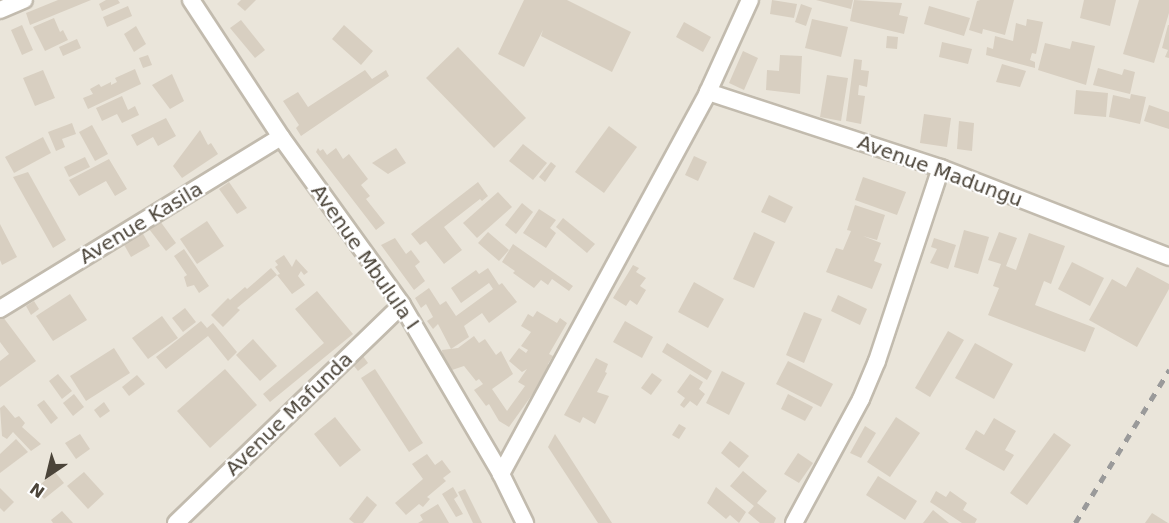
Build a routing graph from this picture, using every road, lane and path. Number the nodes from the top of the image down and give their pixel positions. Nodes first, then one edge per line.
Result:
1 (24, 0) edge
2 (191, 0) edge
3 (750, 0) edge
4 (0, 10) edge
5 (708, 92) junction
6 (281, 137) junction
7 (941, 168) junction
8 (1169, 257) edge
9 (402, 305) junction
10 (0, 309) edge
11 (501, 474) junction
12 (176, 523) edge
13 (525, 523) edge
14 (794, 523) edge

1 - 4 street
2 - 6 street, Avenue Mbulula I
3 - 5 street
5 - 7 street, Avenue Madungu
5 - 11 street
6 - 9 street, Avenue Mbulula I
6 - 10 street, Avenue Kasila
7 - 8 street, Avenue Madungu
7 - 14 street
9 - 11 street, Avenue Mbulula I
9 - 12 street, Avenue Mafunda
11 - 13 street, Avenue Mbulula I

